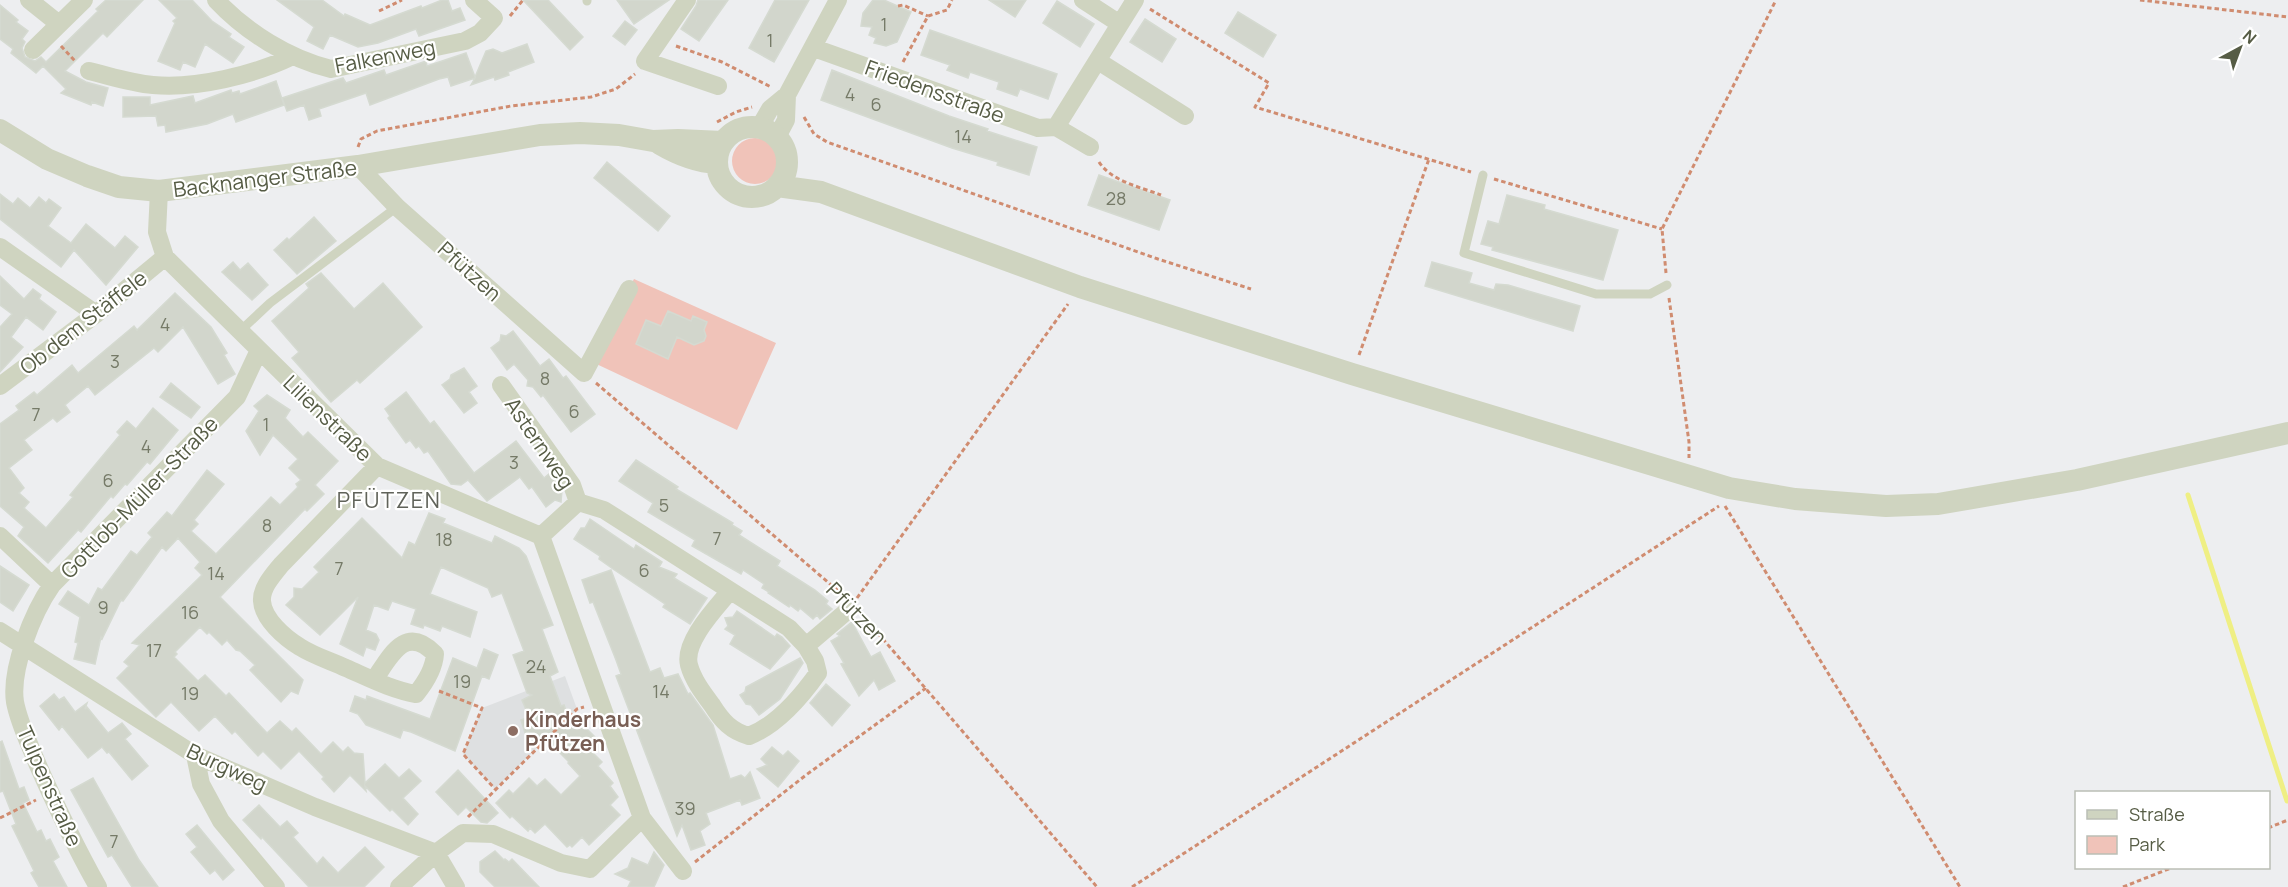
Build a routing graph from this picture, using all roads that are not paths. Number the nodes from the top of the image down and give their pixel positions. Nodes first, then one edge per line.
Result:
1 (29, 0) edge
2 (84, 0) edge
3 (216, 0) edge
4 (474, 0) edge
5 (687, 0) edge
6 (837, 0) edge
7 (1083, 0) edge
8 (1141, 3) edge
9 (1120, 24) junction
10 (54, 29) junction
11 (814, 48) junction
12 (33, 50) dead end
13 (293, 56) junction
14 (1098, 61) junction
15 (89, 71) road end
16 (718, 86) dead end
17 (1185, 116) dead end
18 (1056, 127) junction
19 (0, 130) edge
20 (768, 133) junction
21 (653, 141) junction
22 (1090, 147) road end
23 (720, 153) junction
24 (358, 166) junction
25 (782, 176) junction
26 (1483, 176) road end
27 (159, 191) junction
28 (397, 207) junction
29 (0, 247) edge
30 (165, 257) junction
31 (1667, 285) road end
32 (629, 289) dead end
33 (96, 314) junction
34 (239, 332) junction
35 (259, 350) junction
36 (501, 385) dead end
37 (0, 386) edge
38 (2288, 434) edge
39 (377, 466) junction
40 (578, 502) junction
41 (0, 536) edge
42 (541, 536) junction
43 (52, 585) junction
44 (730, 591) junction
45 (851, 606) road end
46 (0, 631) edge
47 (24, 646) junction
48 (806, 646) junction
49 (374, 680) junction
50 (195, 755) junction
51 (642, 818) junction
52 (436, 853) junction
53 (683, 871) road end
54 (98, 887) edge
55 (276, 887) edge
56 (399, 887) edge
57 (456, 887) edge

1 - 10 street
2 - 10 street
3 - 13 street, Falkenweg
4 - 13 street, Falkenweg
5 - 16 street
6 - 11 street
7 - 9 street
8 - 9 street
9 - 14 street
10 - 12 street
11 - 18 street, Friedensstraße
11 - 20 street
13 - 15 street
14 - 17 street
14 - 18 street
18 - 22 street, Friedensstraße
19 - 27 street, Backnanger Straße
20 - 23 street
20 - 25 street
21 - 23 street
21 - 23 street
21 - 24 street, Backnanger Straße
23 - 25 street
24 - 27 street, Backnanger Straße
24 - 28 street, Pfützen
25 - 38 street
26 - 31 lane
27 - 30 street, Lilienstraße
28 - 32 street, Pfützen
28 - 34 lane
29 - 33 street
30 - 33 street, Ob dem Stäffele
30 - 34 street, Lilienstraße
33 - 37 street, Ob dem Stäffele
34 - 35 street, Lilienstraße
35 - 39 street, Lilienstraße
35 - 43 street, Gottlob-Müller-Straße
36 - 40 street, Asternweg
39 - 42 street, Lilienstraße
39 - 49 street
40 - 42 street
40 - 44 street
41 - 43 street
42 - 51 street
43 - 47 street, Gottlob-Müller-Straße
44 - 48 street
44 - 48 street
45 - 48 street
46 - 47 street, Burgweg
47 - 50 street, Burgweg
47 - 54 street, Tulpenstraße
49 - 49 street
50 - 52 street, Burgweg
50 - 55 street
51 - 52 street
51 - 53 street
52 - 56 street
52 - 57 street

